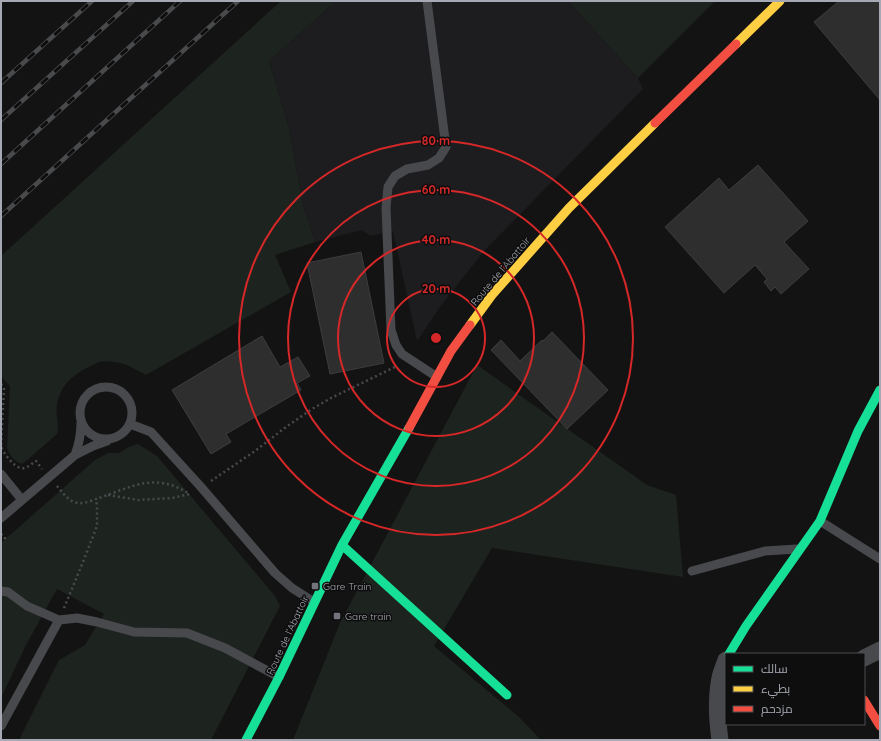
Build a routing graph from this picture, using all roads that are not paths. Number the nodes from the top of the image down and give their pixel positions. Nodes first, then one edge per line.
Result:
1 (427, 1) edge
2 (780, 1) edge
3 (437, 377) junction
4 (880, 390) edge
5 (81, 422) junction
6 (130, 424) junction
7 (109, 440) junction
8 (75, 455) junction
9 (1, 474) edge
10 (22, 500) junction
11 (1, 518) edge
12 (820, 521) junction
13 (342, 545) junction
14 (801, 548) junction
15 (880, 559) edge
16 (692, 571) dead end
17 (1, 591) edge
18 (314, 602) junction
19 (59, 620) junction
20 (880, 650) edge
21 (730, 653) edge
22 (865, 658) edge
23 (725, 663) edge
24 (279, 677) junction
25 (507, 695) dead end
26 (865, 702) edge
27 (1, 726) edge
28 (880, 726) edge
29 (246, 740) edge
30 (720, 740) edge

1 - 3 lane
2 - 3 main road, Route de l’Abattoir
3 - 13 main road, Route de l’Abattoir
4 - 12 main road
5 - 6 lane
5 - 7 lane
5 - 8 lane
6 - 7 lane
6 - 18 lane
7 - 8 lane
8 - 10 lane
9 - 10 lane
10 - 11 lane
12 - 14 main road
12 - 15 lane
13 - 18 main road, Route de l’Abattoir
13 - 25 main road
14 - 16 lane
14 - 21 main road
17 - 19 lane
18 - 24 main road, Route de l’Abattoir
19 - 24 lane
19 - 27 lane
20 - 22 street
23 - 30 street
24 - 29 main road, Route de l’Abattoir
26 - 28 main road

